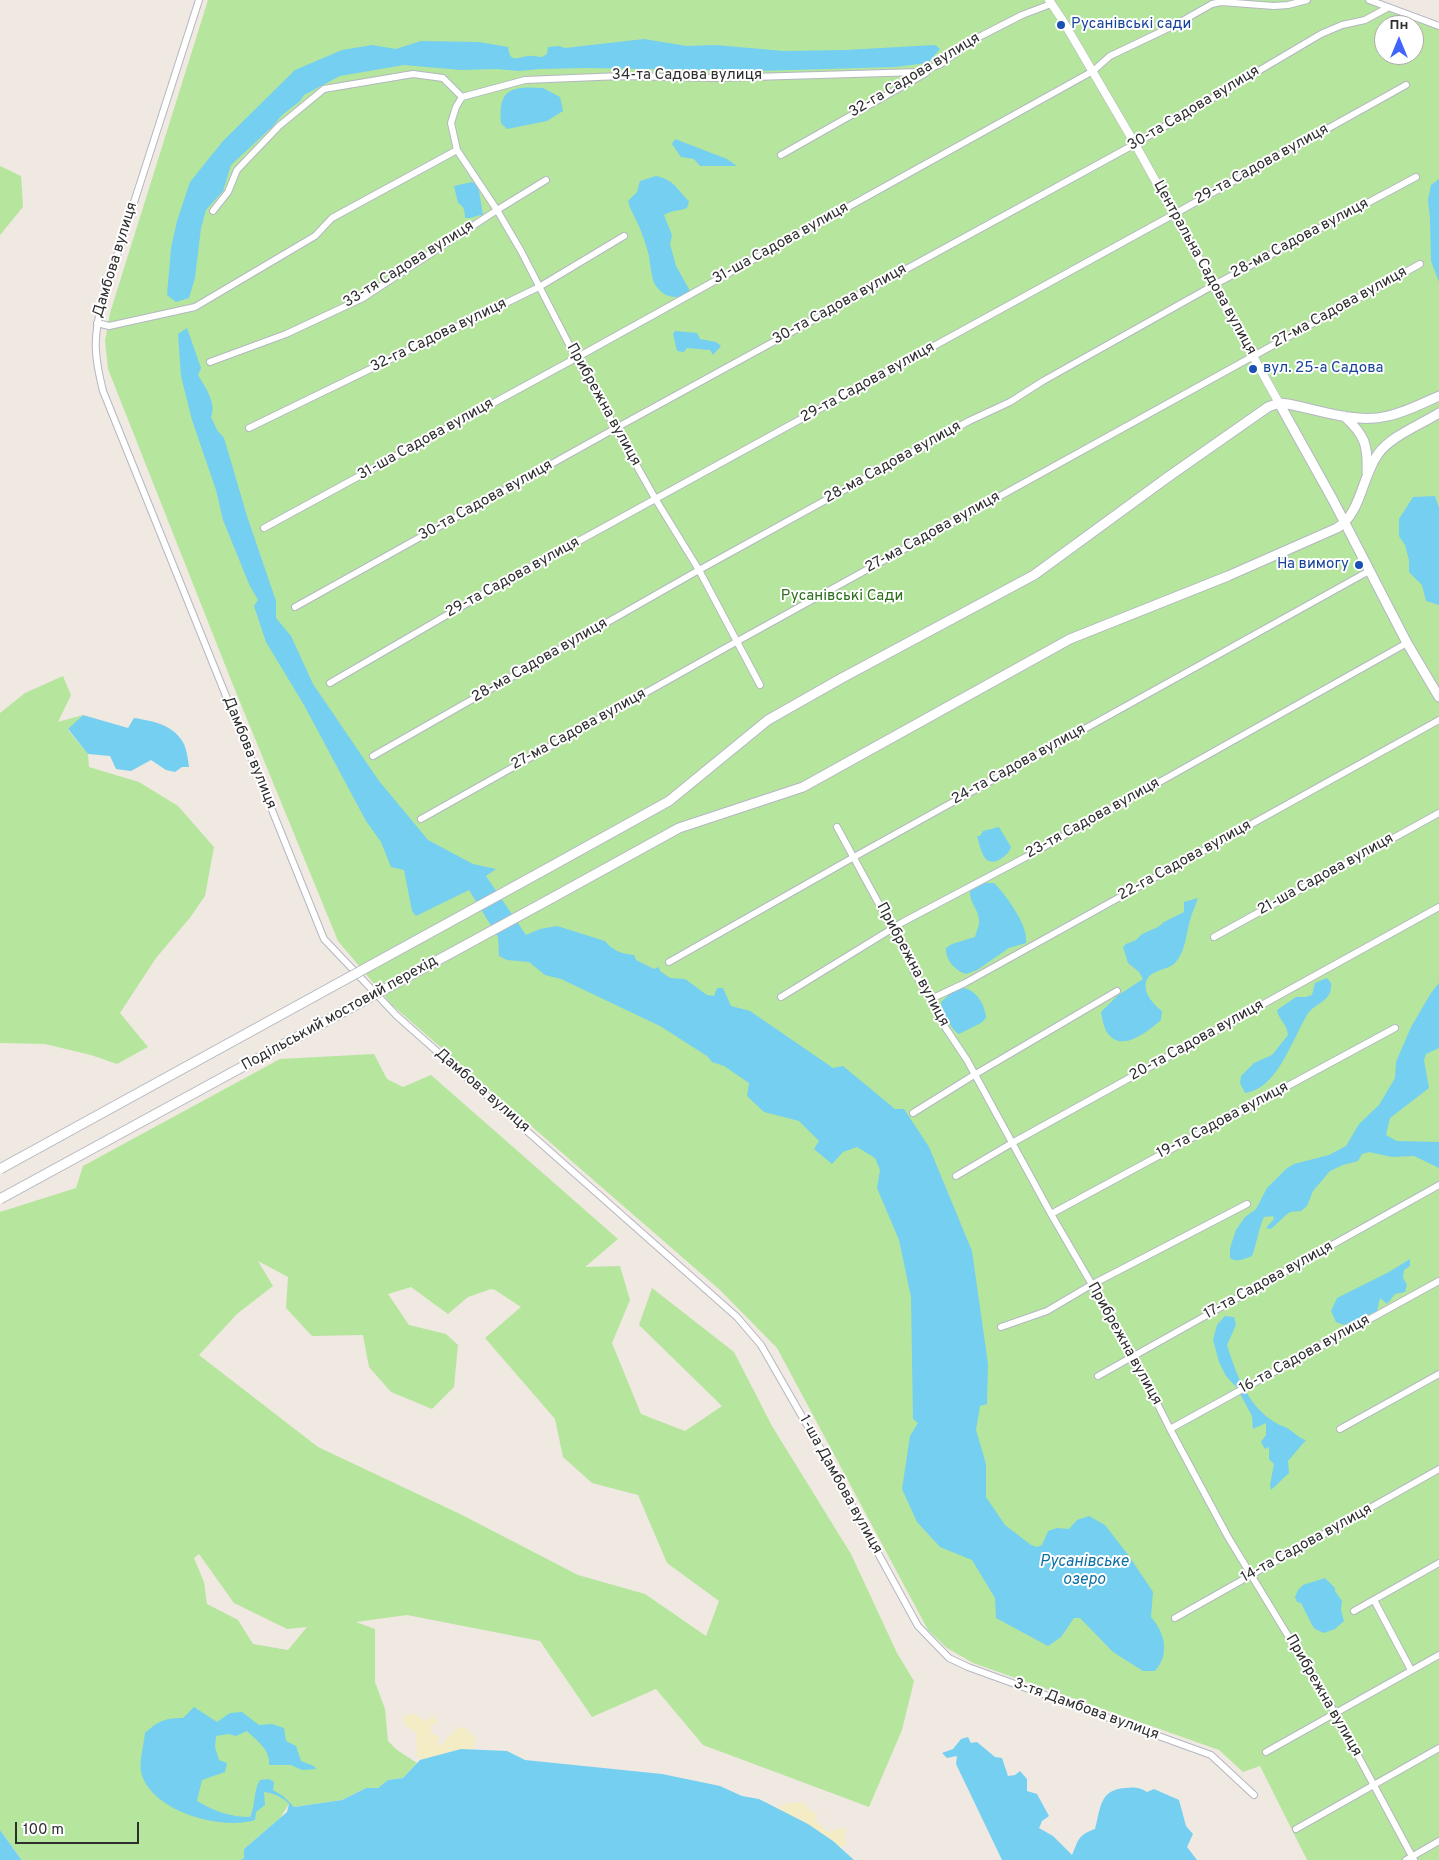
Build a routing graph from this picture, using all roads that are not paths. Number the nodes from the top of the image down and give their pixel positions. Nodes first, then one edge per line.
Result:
1 (199, 0) edge
2 (1307, 0) edge
3 (1369, 0) edge
4 (1050, 2) edge
5 (1387, 8) junction
6 (1439, 26) edge
7 (941, 64) junction
8 (1093, 71) junction
9 (1406, 85) dead end
10 (462, 97) junction
11 (1135, 144) junction
12 (457, 150) junction
13 (781, 154) dead end
14 (1416, 177) dead end
15 (546, 180) dead end
16 (497, 210) junction
17 (213, 211) dead end
18 (1175, 214) junction
19 (624, 236) dead end
20 (1420, 264) dead end
21 (1214, 285) junction
22 (539, 287) junction
23 (97, 323) junction
24 (1252, 356) junction
25 (576, 358) junction
26 (210, 362) dead end
27 (1439, 396) edge
28 (1279, 403) junction
29 (1439, 414) edge
30 (1344, 416) junction
31 (249, 428) dead end
32 (616, 428) junction
33 (1367, 475) junction
34 (656, 500) junction
35 (1345, 523) junction
36 (264, 528) dead end
37 (698, 570) junction
38 (1369, 571) junction
39 (295, 607) dead end
40 (736, 642) junction
41 (1407, 643) junction
42 (330, 683) dead end
43 (760, 685) dead end
44 (1439, 698) edge
45 (1439, 720) edge
46 (373, 756) dead end
47 (1439, 813) edge
48 (421, 819) dead end
49 (837, 827) dead end
50 (854, 857) junction
51 (1439, 907) edge
52 (892, 928) junction
53 (1214, 937) dead end
54 (670, 962) dead end
55 (1117, 992) dead end
56 (781, 997) dead end
57 (931, 999) junction
58 (1395, 1028) dead end
59 (974, 1075) junction
60 (913, 1113) dead end
61 (1012, 1143) junction
62 (0, 1169) edge
63 (956, 1176) dead end
64 (1439, 1185) edge
65 (0, 1199) edge
66 (1247, 1204) dead end
67 (1051, 1214) junction
68 (1439, 1281) edge
69 (1091, 1284) junction
70 (1001, 1328) dead end
71 (761, 1345) joint
72 (1134, 1357) junction
73 (1439, 1374) edge
74 (1098, 1376) dead end
75 (1170, 1429) junction
76 (1340, 1429) dead end
77 (1439, 1469) edge
78 (1439, 1563) edge
79 (1251, 1575) junction
80 (1374, 1600) junction
81 (1354, 1611) dead end
82 (1175, 1618) dead end
83 (918, 1626) joint
84 (1439, 1655) edge
85 (1411, 1670) junction
86 (1334, 1713) junction
87 (1439, 1748) edge
88 (1266, 1752) dead end
89 (1374, 1785) junction
90 (1254, 1796) dead end
91 (1296, 1829) dead end
92 (1439, 1841) edge
93 (1413, 1858) edge
94 (1406, 1860) edge

1 - 23 street, Дамбова вулиця
2 - 8 street, 31-ша Садова вулиця
3 - 5 street
4 - 7 street, 32-га Садова вулиця
4 - 8 street, Центральна Садова вулиця
5 - 6 street
5 - 11 street, 30-та Садова вулиця
7 - 10 street, 34-та Садова вулиця
7 - 13 street, 32-га Садова вулиця
8 - 11 street, Центральна Садова вулиця
8 - 25 street, 31-ша Садова вулиця
9 - 18 street, 29-та Садова вулиця
10 - 12 street, Прибрежна вулиця
10 - 17 street
11 - 18 street, Центральна Садова вулиця
11 - 32 street, 30-та Садова вулиця
12 - 16 street, Прибрежна вулиця
12 - 23 street
14 - 21 street, 28-ма Садова вулиця
15 - 16 street, 33-тя Садова вулиця
16 - 22 street, Прибрежна вулиця
16 - 26 street, 33-тя Садова вулиця
18 - 21 street, Центральна Садова вулиця
18 - 34 street, 29-та Садова вулиця
19 - 22 street, 32-га Садова вулиця
20 - 24 street, 27-ма Садова вулиця
21 - 24 street, Центральна Садова вулиця
21 - 37 street, 28-ма Садова вулиця
22 - 25 street, Прибрежна вулиця
22 - 31 street, 32-га Садова вулиця
23 - 71 street, Дамбова вулиця
24 - 28 street, Центральна Садова вулиця
24 - 40 street, 27-ма Садова вулиця
25 - 32 street, Прибрежна вулиця
25 - 36 street, 31-ша Садова вулиця
27 - 30 main road
28 - 30 main road
28 - 35 main road, Центральна Садова вулиця
28 - 62 main road, Подільський мостовий перехід, bridge
29 - 33 main road
30 - 33 main road
32 - 34 street, Прибрежна вулиця
32 - 39 street, 30-та Садова вулиця
33 - 35 main road
34 - 37 street, Прибрежна вулиця
34 - 42 street, 29-та Садова вулиця
35 - 38 main road, Центральна Садова вулиця
35 - 65 main road, Подільський мостовий перехід, bridge
37 - 40 street, Прибрежна вулиця
37 - 46 street, 28-ма Садова вулиця
38 - 41 main road, Центральна Садова вулиця
38 - 50 street, 24-та Садова вулиця
40 - 43 street, Прибрежна вулиця
40 - 48 street, 27-ма Садова вулиця
41 - 44 main road, Центральна Садова вулиця
41 - 52 street, 23-тя Садова вулиця
45 - 57 street, 22-га Садова вулиця
47 - 53 street, 21-ша Садова вулиця
49 - 50 street, Прибрежна вулиця
50 - 52 street, Прибрежна вулиця
50 - 54 street, 24-та Садова вулиця
51 - 61 street, 20-та Садова вулиця
52 - 56 street, 23-тя Садова вулиця
52 - 57 street, Прибрежна вулиця
55 - 59 street
57 - 59 street, Прибрежна вулиця
58 - 67 street, 19-та Садова вулиця
59 - 60 street
59 - 61 street, Прибрежна вулиця
61 - 63 street, 20-та Садова вулиця
61 - 67 street, Прибрежна вулиця
64 - 72 street, 17-та Садова вулиця
66 - 69 street
67 - 69 street, Прибрежна вулиця
68 - 75 street, 16-та Садова вулиця
69 - 70 street
69 - 72 street, Прибрежна вулиця
71 - 83 street, 1-ша Дамбова вулиця
72 - 74 street, 17-та Садова вулиця
72 - 75 street, Прибрежна вулиця
73 - 76 street
75 - 79 street, Прибрежна вулиця
77 - 79 street, 14-та Садова вулиця
78 - 80 street
79 - 82 street, 14-та Садова вулиця
79 - 86 street, Прибрежна вулиця
80 - 81 street
80 - 85 street
83 - 90 street, 3-тя Дамбова вулиця
84 - 85 street
85 - 86 street
86 - 88 street
86 - 89 street, Прибрежна вулиця
87 - 89 street
89 - 91 street
89 - 93 street, Прибрежна вулиця
92 - 93 street
93 - 94 street

